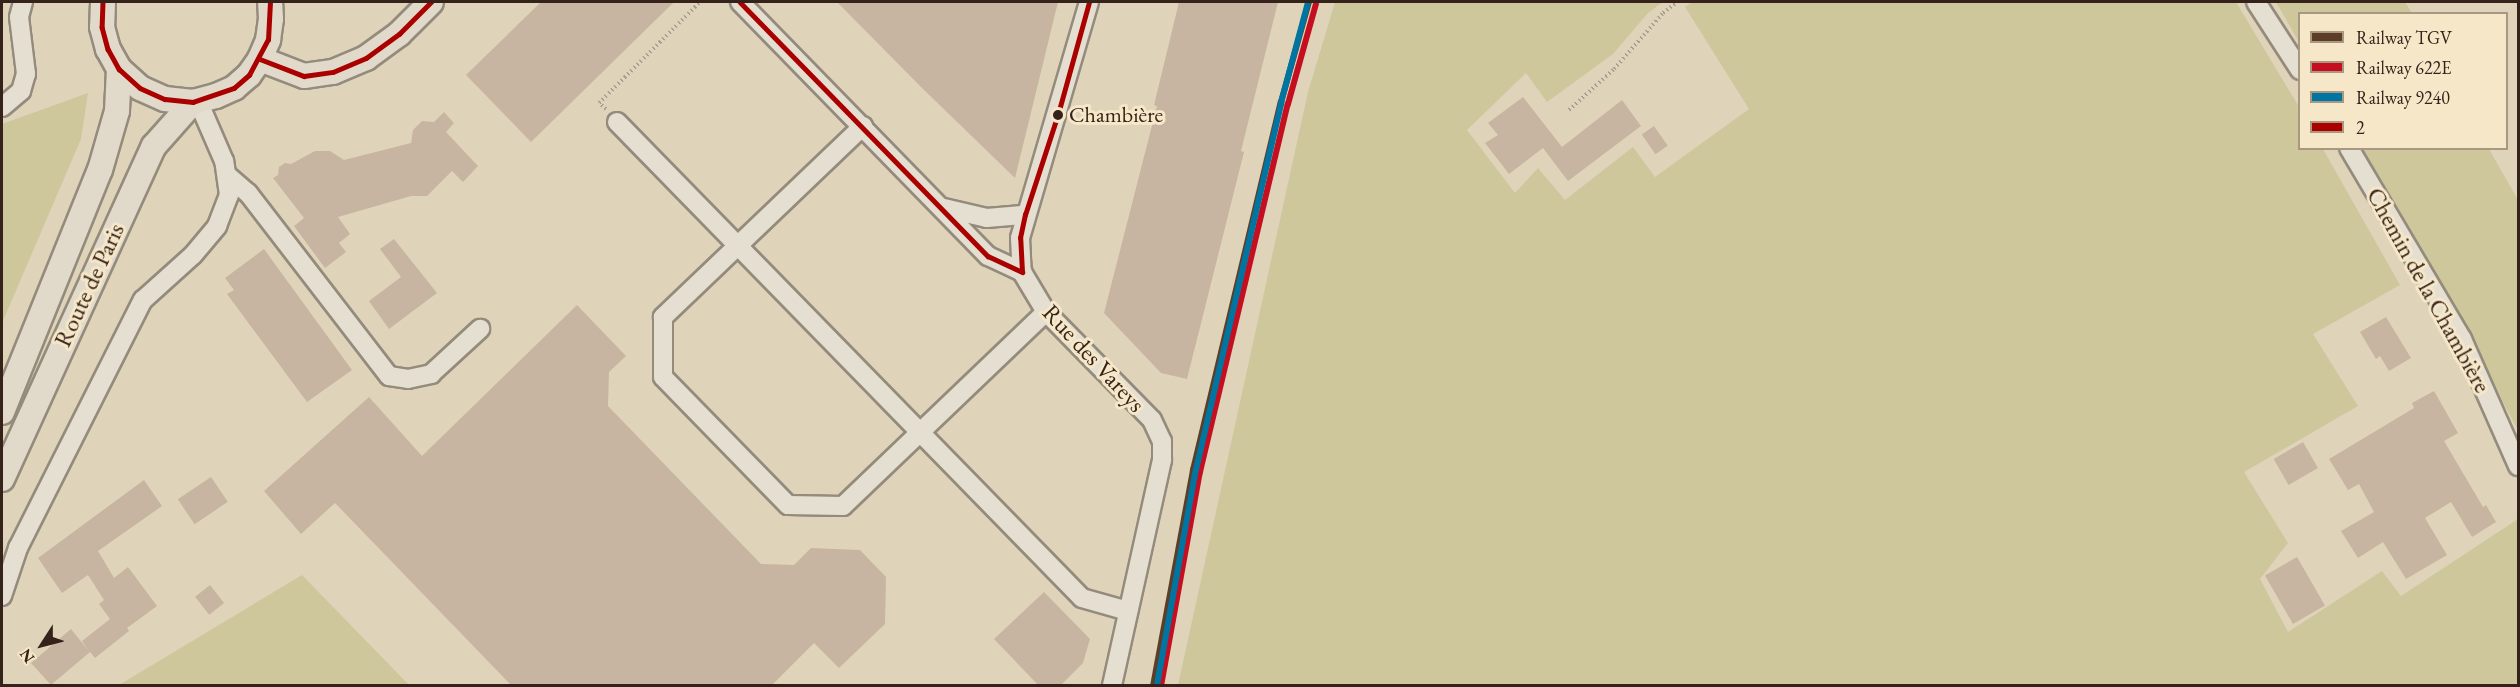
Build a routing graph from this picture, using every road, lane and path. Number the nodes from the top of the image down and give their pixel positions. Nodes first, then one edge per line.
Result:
1 (23, 2) edge
2 (103, 2) edge
3 (270, 2) edge
4 (431, 2) edge
5 (700, 2) edge
6 (740, 2) edge
7 (1089, 2) edge
8 (1677, 2) edge
9 (2256, 2) edge
10 (260, 60) junction
11 (2298, 67) edge
12 (119, 69) junction
13 (195, 101) junction
14 (2, 107) edge
15 (1569, 110) dead end
16 (617, 122) joint
17 (863, 126) junction
18 (2350, 150) edge
19 (227, 175) junction
20 (944, 208) junction
21 (1025, 215) junction
22 (738, 246) junction
23 (1022, 272) junction
24 (1047, 312) junction
25 (480, 329) dead end
26 (2, 412) edge
27 (920, 432) junction
28 (2518, 466) edge
29 (2, 479) edge
30 (2, 596) edge
31 (1128, 611) junction
32 (1112, 686) edge

1 - 14 street
2 - 12 main road
3 - 10 main road
4 - 10 main road
5 - 16 path
6 - 17 street
7 - 21 street, Rue des Vareys
8 - 15 path
9 - 11 street
10 - 13 main road
12 - 13 main road
12 - 26 main road, Route de Paris
13 - 19 street
13 - 29 main road, Route de Paris
16 - 22 street
17 - 20 street
17 - 22 street
18 - 28 street, Chemin de la Chambière
19 - 25 street
19 - 30 street
20 - 21 street
20 - 23 street
21 - 23 street, Rue des Vareys
22 - 27 street
22 - 27 street
23 - 24 street, Rue des Vareys
24 - 27 street
24 - 31 street, Rue des Vareys
27 - 31 street
31 - 32 street, Rue des Vareys

